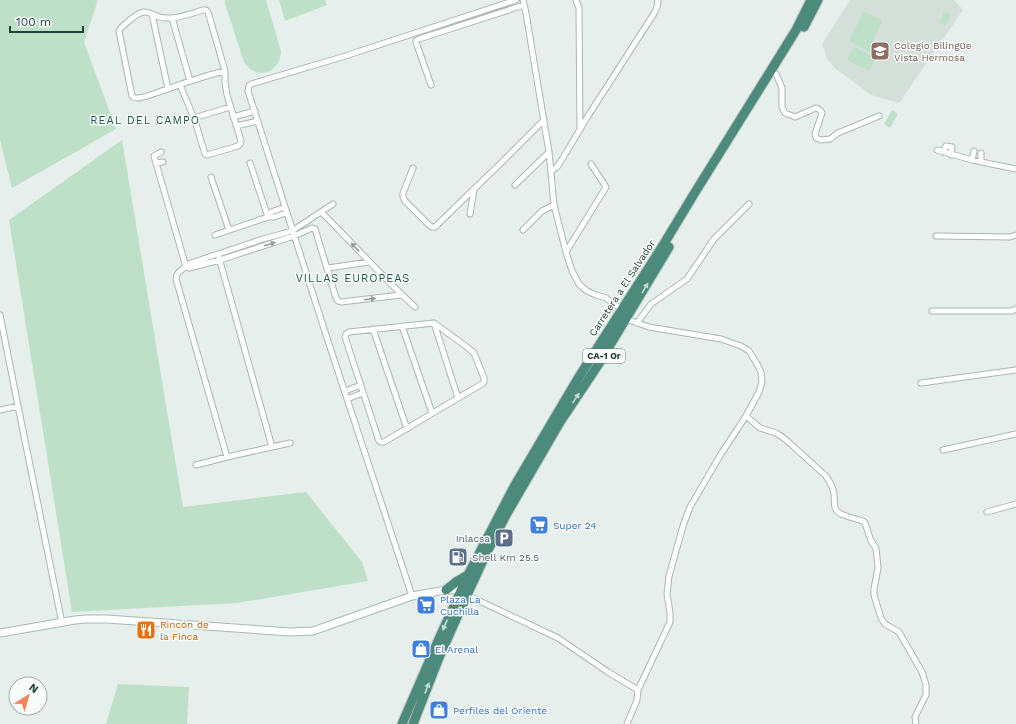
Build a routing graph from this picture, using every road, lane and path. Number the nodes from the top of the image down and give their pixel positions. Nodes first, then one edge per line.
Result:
1 (516, 0) edge
2 (576, 0) edge
3 (658, 0) edge
4 (811, 0) edge
5 (818, 0) edge
6 (524, 2) edge
7 (152, 14) junction
8 (172, 18) junction
9 (225, 71) junction
10 (776, 74) junction
11 (190, 81) junction
12 (180, 85) junction
13 (431, 85) dead end
14 (168, 89) junction
15 (230, 107) junction
16 (255, 111) junction
17 (879, 116) dead end
18 (233, 117) junction
19 (194, 118) junction
20 (544, 120) junction
21 (258, 121) junction
22 (236, 126) junction
23 (580, 129) junction
24 (937, 150) dead end
25 (974, 151) dead end
26 (161, 152) dead end
27 (549, 152) junction
28 (981, 153) dead end
29 (972, 160) junction
30 (163, 162) dead end
31 (981, 162) junction
32 (156, 163) junction
33 (250, 163) dead end
34 (591, 164) dead end
35 (413, 168) dead end
36 (1016, 169) edge
37 (551, 171) junction
38 (210, 177) dead end
39 (515, 185) dead end
40 (474, 189) junction
41 (333, 204) dead end
42 (749, 204) dead end
43 (554, 205) junction
44 (285, 207) junction
45 (321, 212) junction
46 (286, 213) junction
47 (470, 214) dead end
48 (268, 217) junction
49 (305, 223) junction
50 (228, 230) junction
51 (308, 230) junction
52 (523, 230) dead end
53 (293, 234) junction
54 (215, 235) dead end
55 (1016, 235) edge
56 (936, 236) dead end
57 (248, 244) junction
58 (251, 250) junction
59 (566, 252) junction
60 (218, 254) junction
61 (220, 260) junction
62 (369, 262) junction
63 (186, 267) junction
64 (328, 268) junction
65 (402, 295) junction
66 (415, 307) dead end
67 (1016, 309) edge
68 (622, 310) junction
69 (932, 311) dead end
70 (0, 314) edge
71 (626, 320) junction
72 (434, 323) junction
73 (637, 323) junction
74 (402, 326) junction
75 (611, 326) junction
76 (373, 329) junction
77 (596, 368) junction
78 (1016, 370) edge
79 (920, 383) dead end
80 (361, 385) junction
81 (345, 392) junction
82 (363, 393) junction
83 (458, 398) junction
84 (347, 399) junction
85 (18, 406) junction
86 (0, 410) edge
87 (432, 413) junction
88 (746, 416) junction
89 (406, 429) junction
90 (1016, 434) edge
91 (290, 443) dead end
92 (272, 447) junction
93 (943, 450) dead end
94 (227, 457) junction
95 (196, 464) dead end
96 (1016, 504) edge
97 (987, 512) dead end
98 (468, 575) junction
99 (447, 590) junction
100 (462, 593) junction
101 (412, 596) junction
102 (62, 622) junction
103 (0, 633) edge
104 (417, 689) junction
105 (638, 690) junction
106 (402, 724) edge
107 (407, 724) edge
108 (413, 724) edge
109 (628, 724) edge
110 (916, 724) edge

1 - 16 street
2 - 23 street
3 - 23 street
4 - 68 highway, Carretera a El Salvador / CA-1 Or
5 - 10 highway, Carretera a El Salvador / CA-1 Or
6 - 13 street
6 - 20 street
7 - 8 street
7 - 14 street
7 - 14 street
8 - 9 street
8 - 11 street
9 - 11 street
9 - 15 street
10 - 17 street
71 -> 10 highway, Carretera a El Salvador / CA-1 Or
11 - 12 street
12 - 14 street
12 - 19 street
15 - 18 street
15 - 19 street
16 - 18 street
16 - 21 street
18 - 22 street
19 - 22 street
20 - 27 street
20 - 40 street
21 - 22 street
21 - 44 street
23 - 37 street
24 - 29 street
25 - 29 street
26 - 32 street
27 - 37 street
27 - 39 street
28 - 31 street
29 - 31 street
30 - 32 street
31 - 36 street
32 - 63 street
33 - 48 street
34 - 59 street
35 - 40 street
37 - 43 street
38 - 50 street
40 - 47 street
41 - 45 street
42 - 73 street
43 - 52 street
43 - 59 street
44 - 46 street
44 - 48 street
45 - 49 street
62 -> 45 street
46 - 48 street
46 - 53 street
48 - 50 street
49 - 51 street
49 - 53 street
50 - 54 street
51 - 53 street
51 - 64 street
53 - 57 street
58 -> 53 street
53 - 81 street
55 - 56 street
57 - 58 street
57 - 60 street
58 - 61 street
59 - 68 street
60 - 61 street
60 - 63 street
61 - 63 street
61 - 92 street
62 - 64 street
62 - 65 street
63 - 94 street
64 -> 65 street
65 - 66 street
67 - 69 street
68 - 75 highway, Carretera a El Salvador / CA-1 Or
70 - 85 street
71 - 73 street
71 - 77 highway, Carretera a El Salvador / CA-1 Or
72 - 74 street
72 - 83 street
72 - 83 street
73 - 88 street
74 - 76 street
74 - 87 street
75 - 77 highway
75 - 98 highway, Carretera a El Salvador / CA-1 Or
76 - 80 street
76 - 89 street
100 -> 77 highway, Carretera a El Salvador / CA-1 Or
78 - 79 street
80 - 81 street
80 - 82 street
81 - 84 street
82 - 84 street
82 - 89 street
83 - 87 street
84 - 101 street
85 - 86 street
85 - 102 street
87 - 89 street
88 - 105 street
88 - 110 street
90 - 93 street
91 - 92 street
92 - 94 street
94 - 95 street
96 - 97 street
98 - 99 highway
98 - 100 highway, Carretera a El Salvador / CA-1 Or
99 - 100 highway
99 - 101 main road
100 -> 104 highway, Carretera a El Salvador / CA-1 Or
100 - 105 street
108 -> 100 highway, Carretera a El Salvador / CA-1 Or
101 - 102 main road
102 - 103 main road
104 - 106 highway, Carretera a El Salvador / CA-1 Or
104 - 107 highway
105 - 109 street

